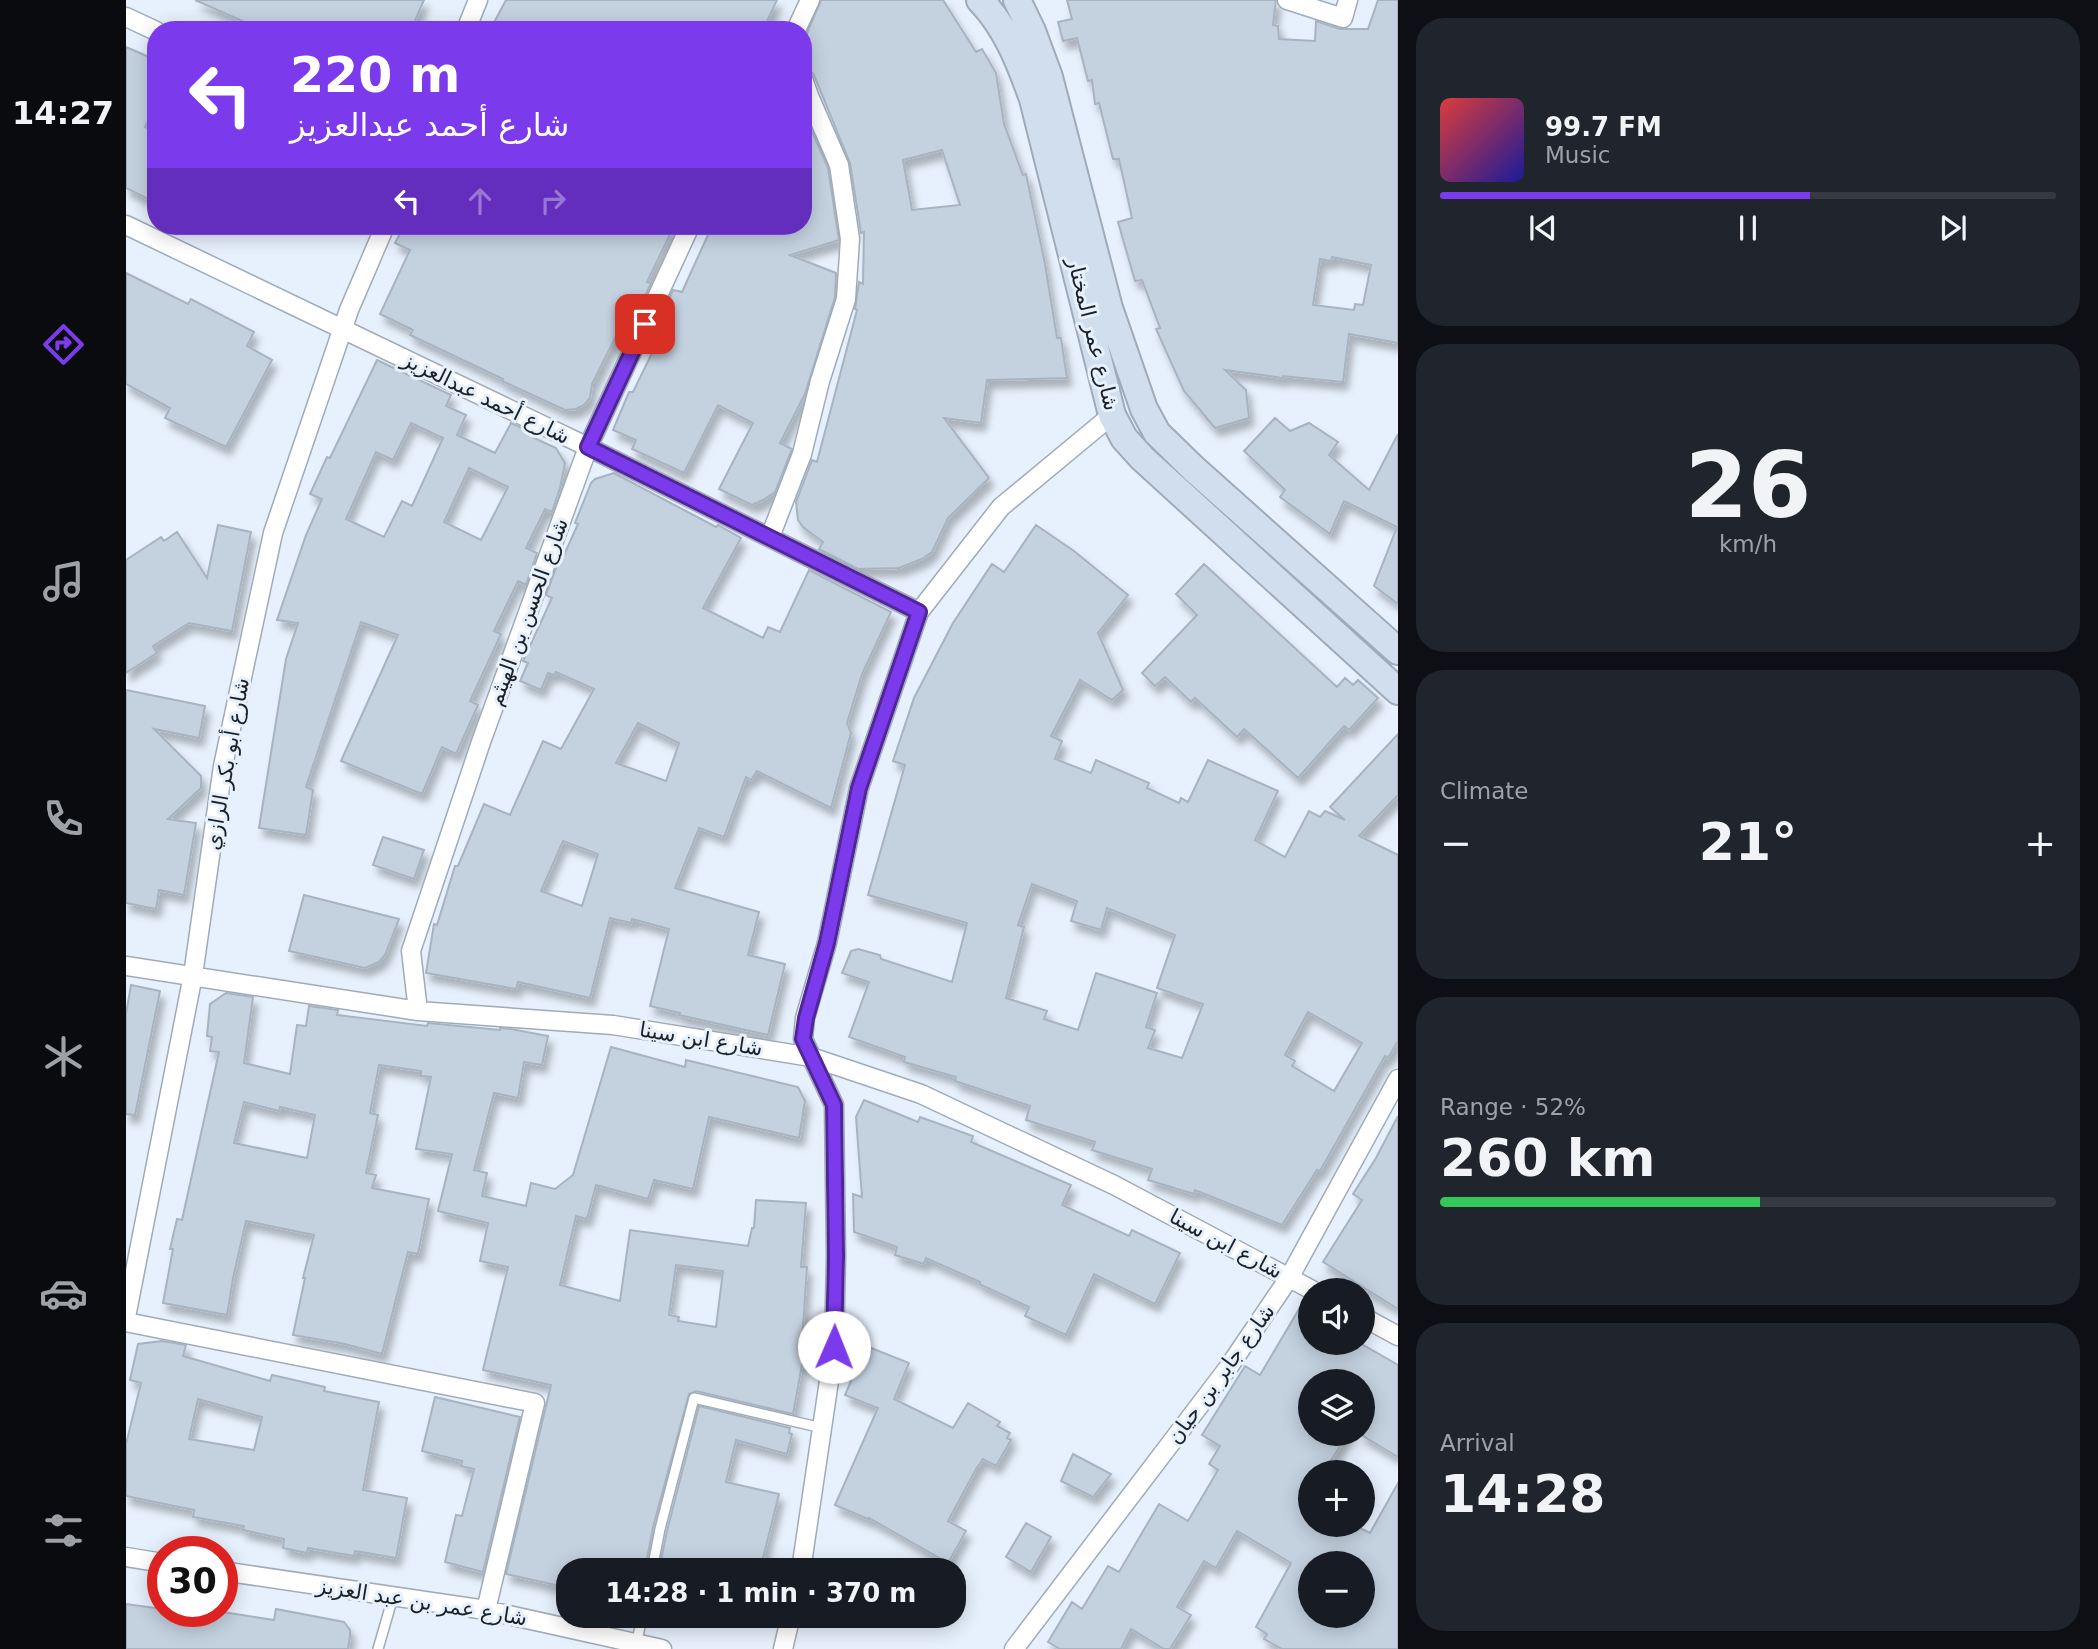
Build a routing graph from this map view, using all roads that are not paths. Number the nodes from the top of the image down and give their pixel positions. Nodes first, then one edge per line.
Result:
1 (478, 0) edge
2 (810, 0) edge
3 (1287, 0) edge
4 (1349, 0) edge
5 (1022, 1) edge
6 (987, 8) edge
7 (126, 17) edge
8 (470, 21) edge
9 (801, 21) edge
10 (147, 27) edge
11 (812, 103) edge
12 (126, 225) edge
13 (381, 235) edge
14 (686, 235) edge
15 (343, 330) junction
16 (1112, 415) junction
17 (588, 447) junction
18 (769, 537) junction
19 (919, 612) junction
20 (1398, 651) edge
21 (1395, 682) edge
22 (126, 966) edge
23 (193, 975) junction
24 (418, 1011) junction
25 (811, 1057) junction
26 (1398, 1079) edge
27 (1289, 1278) junction
28 (1298, 1283) edge
29 (126, 1319) edge
30 (1375, 1324) edge
31 (1398, 1336) edge
32 (822, 1428) junction
33 (126, 1557) edge
34 (654, 1558) edge
35 (803, 1558) edge
36 (147, 1560) edge
37 (238, 1574) edge
38 (393, 1597) junction
39 (485, 1610) junction
40 (640, 1628) edge
41 (788, 1628) edge
42 (637, 1642) junction
43 (378, 1649) edge
44 (662, 1649) edge
45 (783, 1649) edge
46 (1014, 1649) edge

1 - 8 street
2 - 9 street
3 - 4 street
5 - 6 street
5 - 20 main road, شارع عمر المختار
6 - 16 main road, شارع عمر المختار
7 - 10 street
11 - 18 street
12 - 15 street, شارع أحمد عبدالعزيز
13 - 15 street, شارع أبو بكر الرازي
14 - 17 street, شارع الحسن بن الهيثم
15 - 17 street, شارع أحمد عبدالعزيز
15 - 23 street, شارع أبو بكر الرازي
16 - 19 street
16 - 21 main road, شارع عمر المختار
17 - 18 street, شارع أحمد عبدالعزيز
17 - 24 street, شارع الحسن بن الهيثم
18 - 19 street, شارع أحمد عبدالعزيز
19 - 25 street
22 - 23 street, شارع ابن سينا
23 - 24 street, شارع ابن سينا
23 - 29 street, شارع أبو بكر الرازي
24 - 25 street, شارع ابن سينا
25 - 27 street, شارع ابن سينا
25 - 32 street
26 - 27 street, شارع جابر بن حيان
27 - 28 street, شارع ابن سينا
27 - 46 street, شارع جابر بن حيان
29 - 39 street
30 - 31 street
32 - 34 lane
32 - 35 street
33 - 36 street
37 - 38 street, شارع عمر بن عبد العزيز
38 - 39 street, شارع عمر بن عبد العزيز
38 - 43 lane
39 - 42 street, شارع عمر بن عبد العزيز
40 - 42 lane
41 - 45 street
42 - 44 street, شارع عمر بن عبد العزيز

